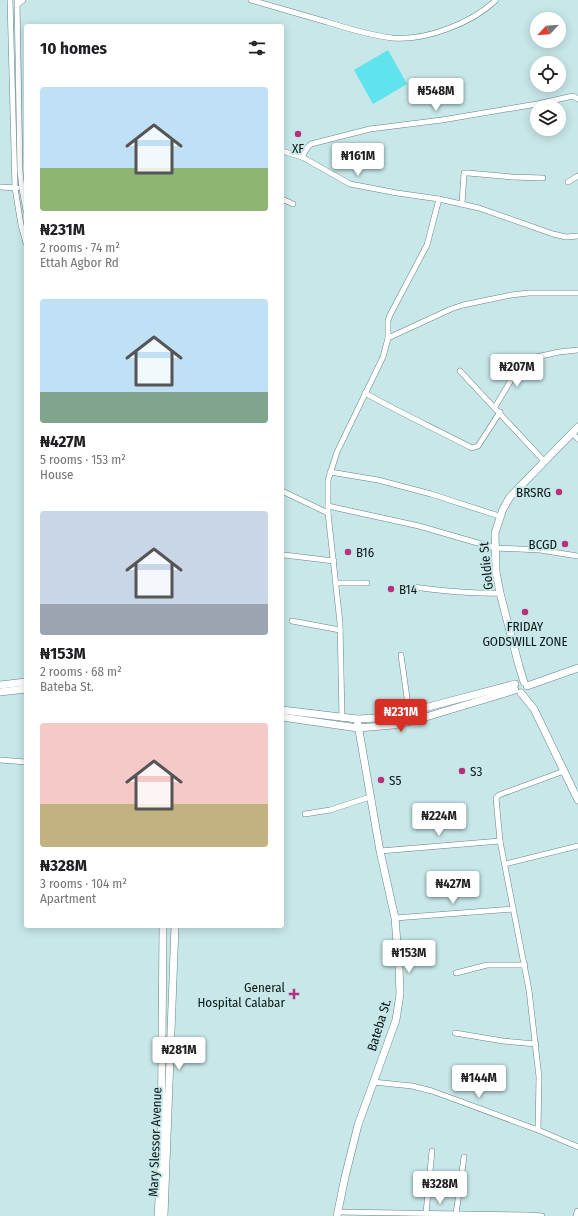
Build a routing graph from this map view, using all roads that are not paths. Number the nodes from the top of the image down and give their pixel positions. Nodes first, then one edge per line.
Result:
1 (10, 0) edge
2 (23, 0) edge
3 (251, 0) edge
4 (496, 0) edge
5 (17, 3) edge
6 (269, 3) edge
7 (578, 99) edge
8 (284, 152) edge
9 (302, 157) junction
10 (578, 176) edge
11 (543, 178) dead end
12 (568, 182) dead end
13 (0, 187) edge
14 (15, 188) junction
15 (22, 189) junction
16 (284, 199) edge
17 (439, 199) junction
18 (24, 200) edge
19 (293, 204) dead end
20 (462, 204) junction
21 (24, 236) edge
22 (578, 236) edge
23 (578, 293) edge
24 (388, 338) junction
25 (578, 350) edge
26 (460, 372) dead end
27 (365, 393) junction
28 (495, 407) junction
29 (500, 412) junction
30 (578, 427) edge
31 (572, 433) junction
32 (578, 439) edge
33 (544, 461) junction
34 (330, 472) junction
35 (284, 492) edge
36 (328, 506) junction
37 (328, 513) junction
38 (499, 516) junction
39 (495, 548) junction
40 (284, 555) dead end
41 (578, 556) edge
42 (334, 561) junction
43 (336, 583) junction
44 (367, 583) dead end
45 (414, 586) dead end
46 (500, 593) junction
47 (292, 621) dead end
48 (340, 630) junction
49 (401, 655) dead end
50 (578, 668) edge
51 (24, 682) edge
52 (0, 685) edge
53 (521, 687) junction
54 (24, 689) edge
55 (0, 692) edge
56 (284, 710) edge
57 (409, 712) junction
58 (284, 717) edge
59 (342, 718) junction
60 (357, 719) junction
61 (358, 728) junction
62 (0, 760) edge
63 (24, 762) edge
64 (564, 771) junction
65 (370, 797) junction
66 (578, 800) edge
67 (305, 814) dead end
68 (500, 841) junction
69 (578, 846) edge
70 (380, 851) junction
71 (505, 864) junction
72 (513, 909) junction
73 (395, 918) junction
74 (163, 928) edge
75 (175, 928) edge
76 (525, 965) junction
77 (456, 973) dead end
78 (456, 1033) dead end
79 (536, 1044) junction
80 (373, 1082) junction
81 (538, 1130) junction
82 (578, 1147) edge
83 (432, 1150) dead end
84 (464, 1157) dead end
85 (578, 1212) edge
86 (426, 1213) junction
87 (337, 1214) edge
88 (456, 1214) junction
89 (158, 1216) edge
90 (164, 1216) edge
91 (542, 1216) edge
92 (577, 1216) edge

1 - 14 street
2 - 5 street
3 - 6 street
4 - 6 street
5 - 15 street
7 - 9 street
8 - 9 street
9 - 17 street
10 - 12 street
11 - 20 street
13 - 14 street
14 - 15 street
14 - 21 street
15 - 18 street
16 - 19 street
17 - 20 street
17 - 24 street
20 - 22 street
23 - 24 street
24 - 27 street
25 - 28 street
26 - 28 street
27 - 29 street
27 - 34 street
28 - 29 street
29 - 33 street
30 - 31 main road, Goldie St
31 - 32 street
31 - 33 main road, Goldie St
33 - 38 main road, Goldie St
34 - 36 street
34 - 38 street
35 - 37 street
36 - 37 street
36 - 39 street
37 - 42 street
38 - 39 main road, Goldie St
39 - 41 street
39 - 46 main road, Goldie St
40 - 42 street
42 - 43 street
43 - 44 street
43 - 48 street
45 - 46 street
46 - 53 main road, Goldie St
47 - 48 street
48 - 59 street
49 - 57 street
50 - 53 main road
51 - 52 main road
53 - 57 main road
53 - 61 main road
53 - 64 main road, Goldie St
54 - 55 main road
56 - 59 main road
57 - 60 main road
58 - 61 main road
59 - 60 main road
60 - 61 main road, Bateba St.
61 - 65 main road, Bateba St.
62 - 63 street
64 - 66 main road, Goldie St
64 - 68 street
65 - 67 street
65 - 70 main road, Bateba St.
68 - 70 street
68 - 71 street
69 - 71 street
70 - 73 main road, Bateba St.
71 - 72 street
72 - 73 street
72 - 76 street
73 - 80 main road, Bateba St.
74 - 89 main road, Mary Slessor Avenue
75 - 90 main road, Mary Slessor Avenue
76 - 77 street
76 - 79 street
78 - 79 street
79 - 81 street
80 - 81 street
80 - 87 main road, Bateba St.
81 - 82 street
83 - 86 street
84 - 88 street
85 - 92 main road
86 - 87 street
86 - 88 street
88 - 91 street

